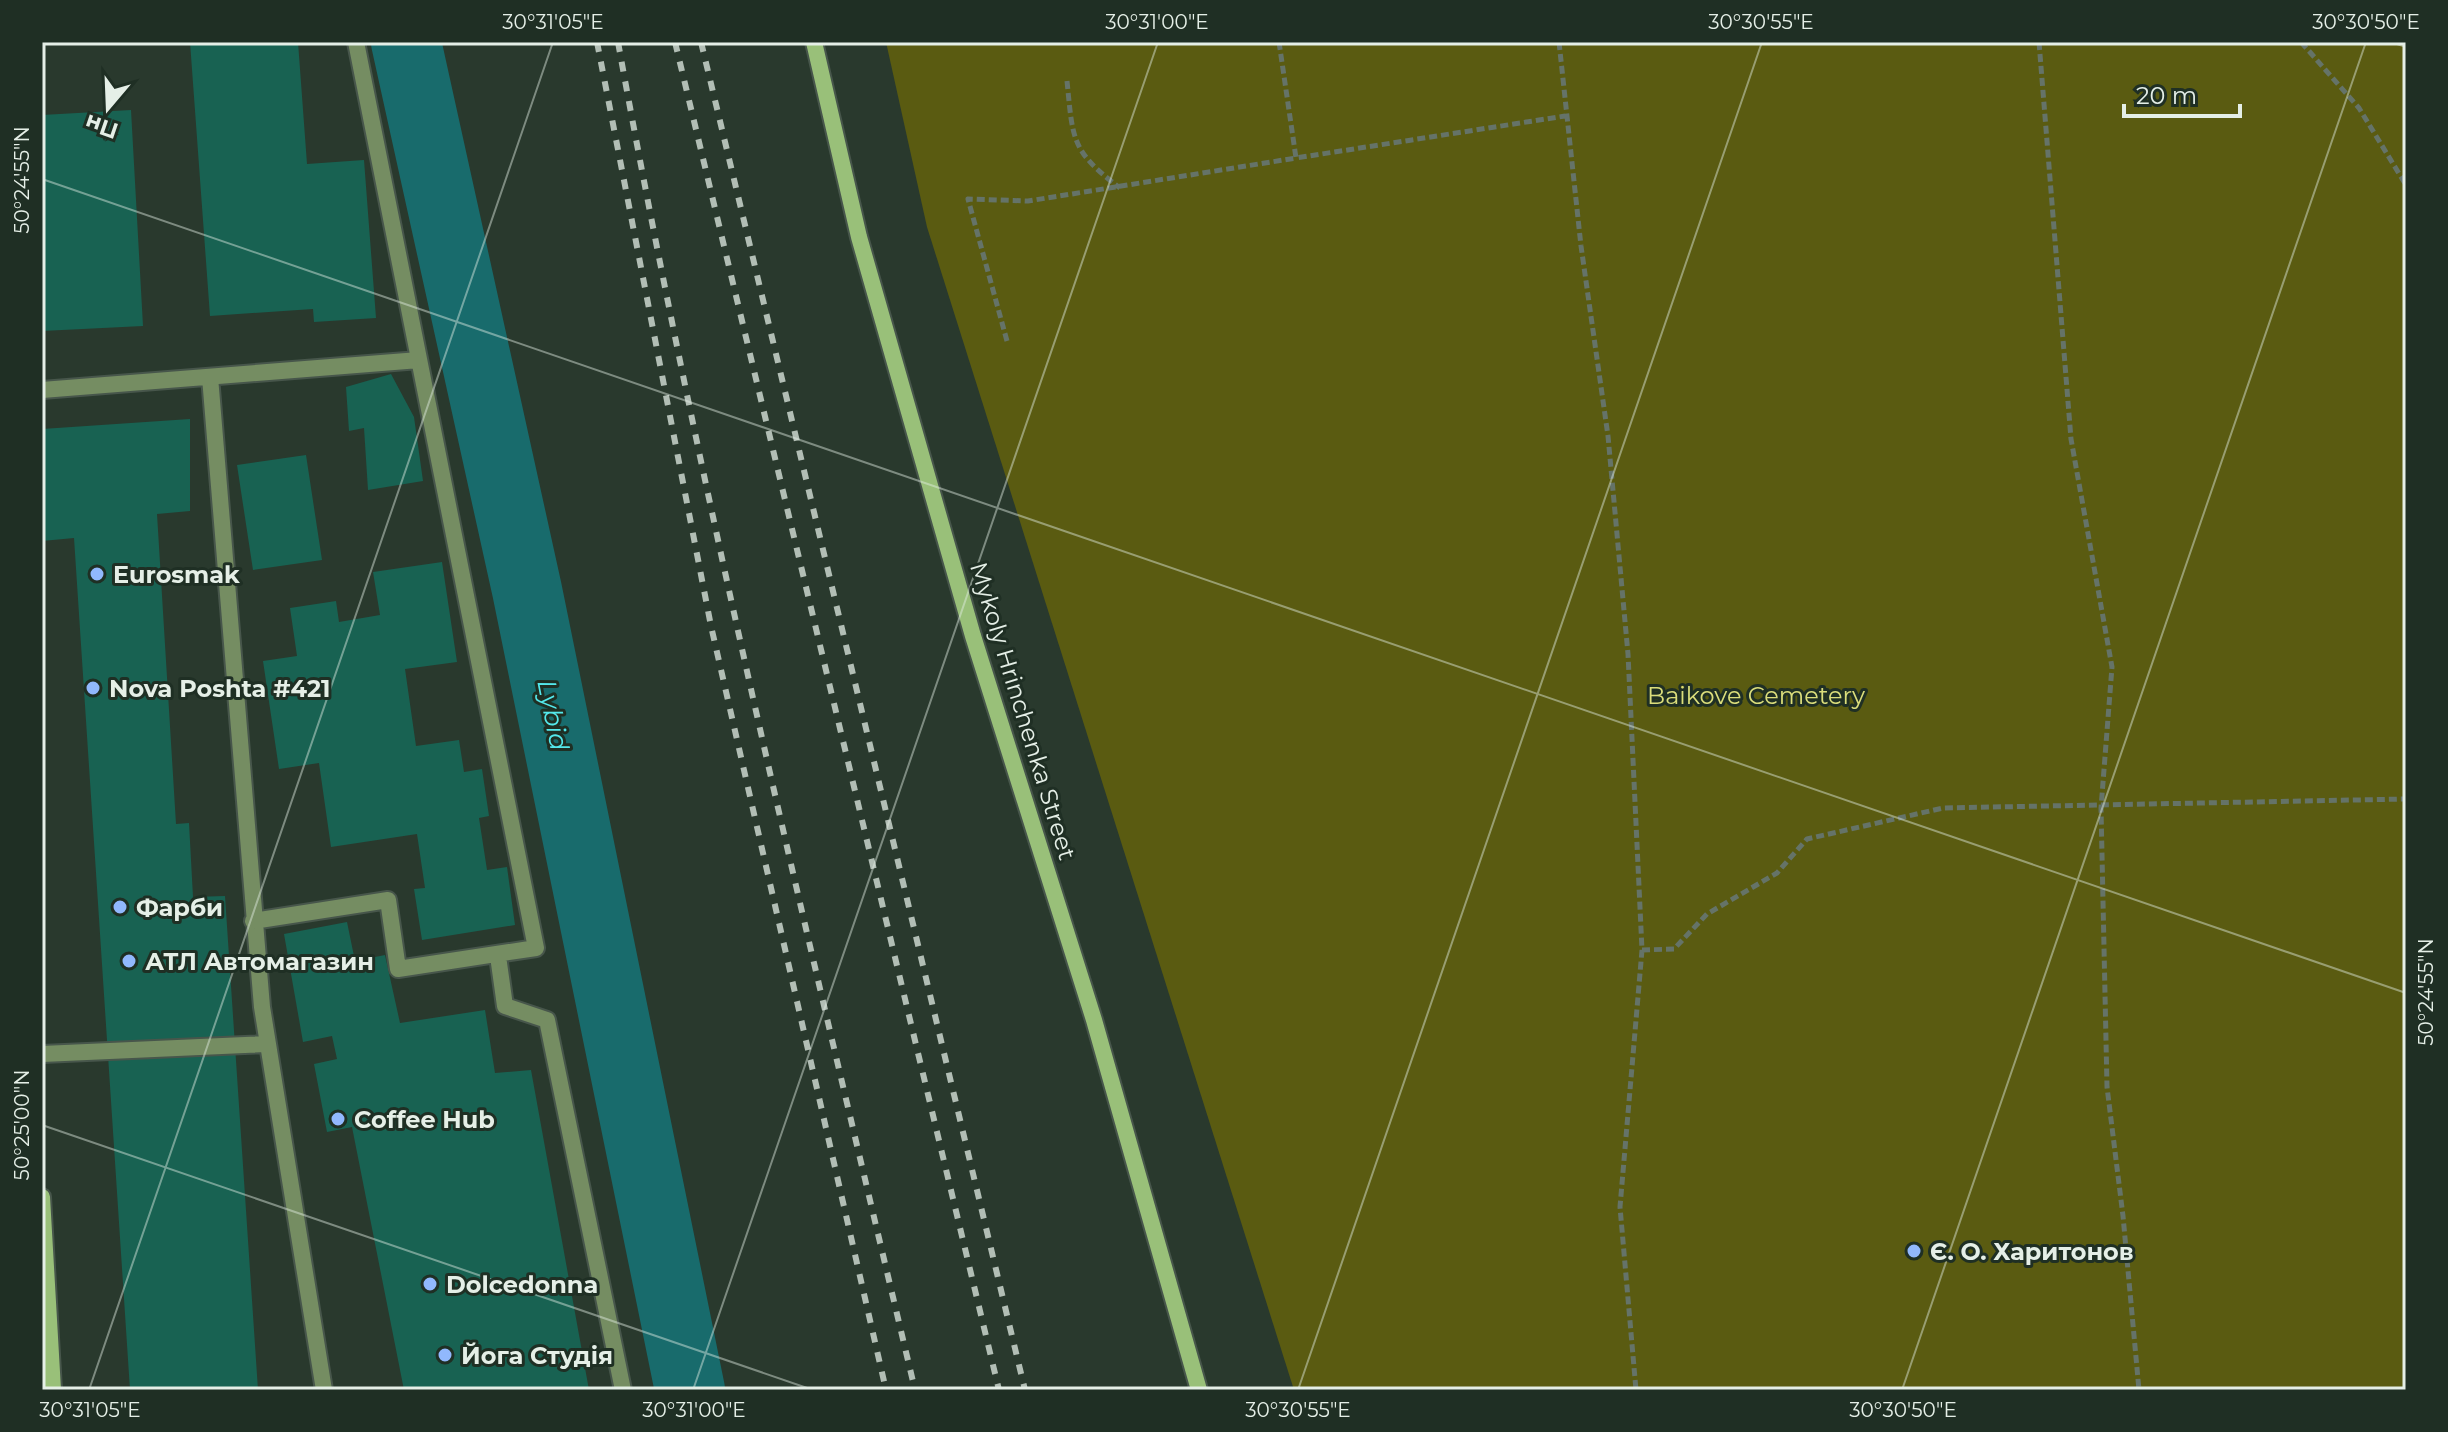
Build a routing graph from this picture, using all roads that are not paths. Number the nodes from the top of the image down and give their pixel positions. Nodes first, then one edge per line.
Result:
1 (356, 42) edge
2 (814, 42) edge
3 (419, 360) junction
4 (210, 377) junction
5 (42, 390) edge
6 (253, 921) junction
7 (498, 956) junction
8 (266, 1044) junction
9 (42, 1054) edge
10 (42, 1197) edge
11 (53, 1390) edge
12 (324, 1390) edge
13 (623, 1390) edge
14 (1199, 1390) edge

1 - 3 lane
2 - 14 main road, Mykoly Hrinchenka Street
3 - 4 lane
3 - 7 lane
4 - 5 lane
4 - 6 lane
6 - 7 lane
6 - 8 lane
7 - 13 lane
8 - 9 lane
8 - 12 lane
10 - 11 main road

